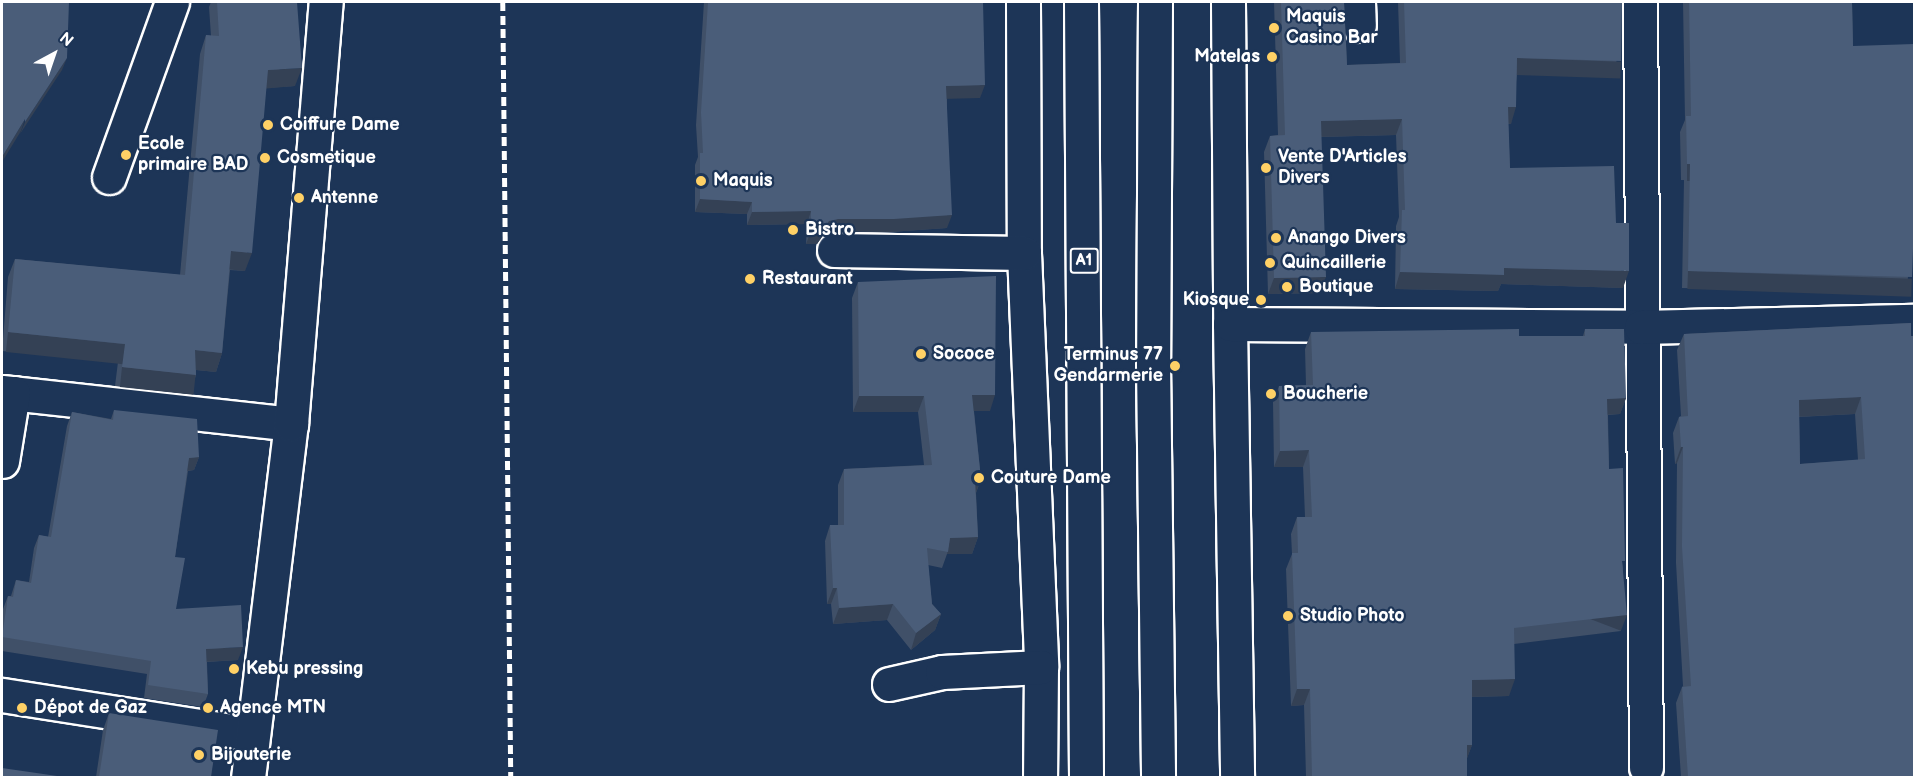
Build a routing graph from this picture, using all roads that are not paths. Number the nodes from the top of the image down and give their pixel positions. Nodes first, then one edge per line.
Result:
1 (172, 2) edge
2 (326, 2) edge
3 (1023, 2) edge
4 (1081, 2) edge
5 (1155, 2) edge
6 (1228, 2) edge
7 (1640, 2) edge
8 (109, 177) dead end
9 (834, 250) dead end
10 (1024, 253) junction
11 (1914, 321) edge
12 (1230, 324) junction
13 (1641, 327) junction
14 (7, 393) edge
15 (291, 424) junction
16 (2, 461) edge
17 (1041, 667) junction
18 (889, 684) dead end
19 (2, 694) edge
20 (252, 734) junction
21 (1646, 767) dead end
22 (248, 777) edge
23 (1040, 777) edge
24 (1086, 777) edge
25 (1158, 777) edge
26 (1237, 777) edge

1 - 8 street
2 - 15 street
3 - 10 street
4 - 24 street, A1
5 - 25 street
6 - 12 street
7 - 13 street
9 - 10 street
10 - 17 street
11 - 13 street
12 - 13 street
12 - 26 street
13 - 21 street
14 - 15 street
14 - 16 street
15 - 20 street
17 - 18 street
17 - 23 street
19 - 20 street
20 - 22 street

